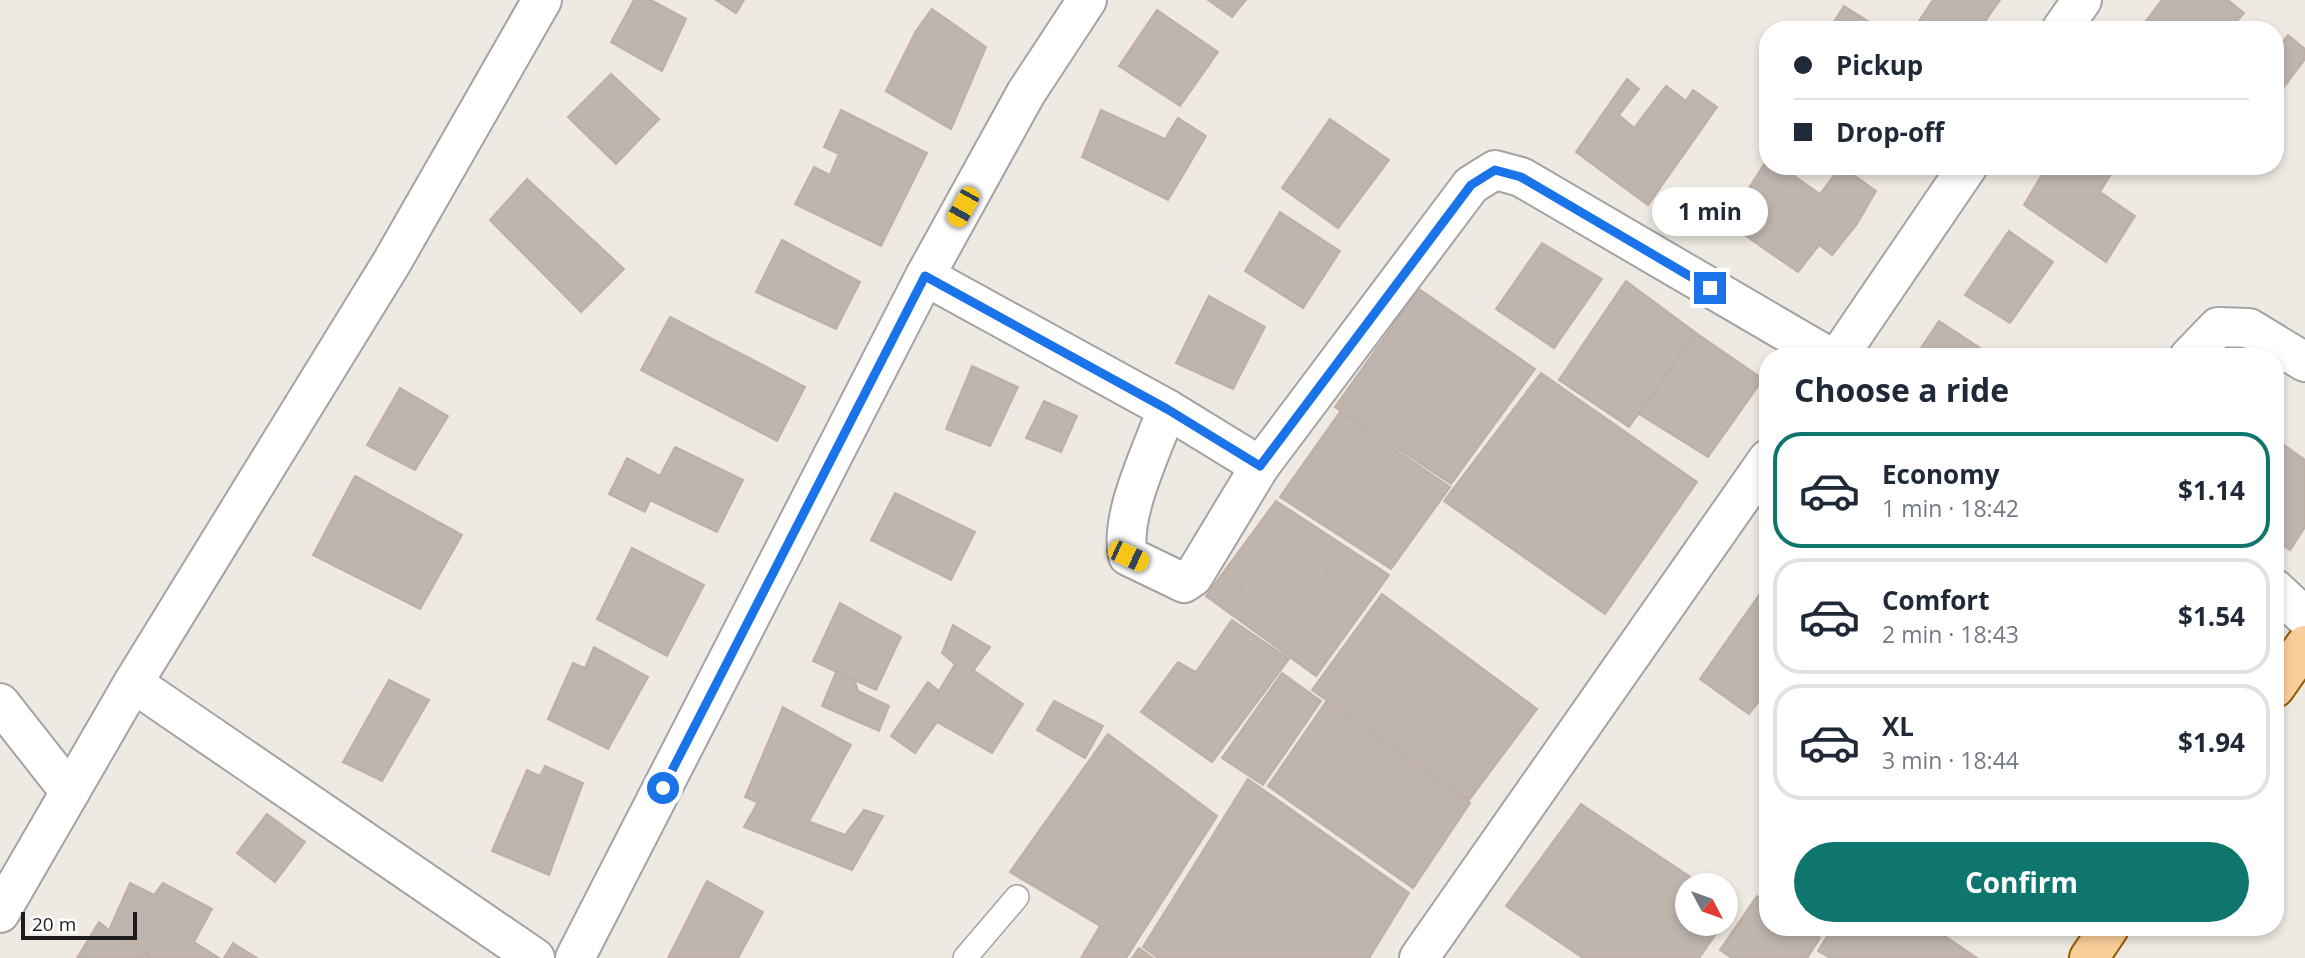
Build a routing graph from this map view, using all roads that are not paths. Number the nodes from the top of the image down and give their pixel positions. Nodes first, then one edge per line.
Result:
1 (542, 0) edge
2 (1087, 0) edge
3 (2082, 0) edge
4 (2067, 21) edge
5 (1962, 175) edge
6 (925, 276) junction
7 (1814, 348) edge
8 (1844, 348) edge
9 (2198, 348) edge
10 (2282, 348) edge
11 (2284, 349) edge
12 (2305, 362) edge
13 (1167, 409) junction
14 (1260, 466) junction
15 (1759, 471) edge
16 (2284, 597) edge
17 (2305, 617) edge
18 (2305, 645) edge
19 (2284, 675) edge
20 (133, 683) junction
21 (0, 703) edge
22 (14, 742) edge
23 (70, 792) junction
24 (1017, 897) dead end
25 (0, 913) edge
26 (535, 958) edge
27 (575, 958) edge
28 (965, 958) edge
29 (1419, 958) edge

1 - 20 street
2 - 6 street
3 - 4 street
5 - 8 street
6 - 13 street
6 - 27 street
7 - 14 street
9 - 10 street
11 - 12 street
13 - 14 street
13 - 14 street
15 - 29 street
16 - 17 street
18 - 19 main road
20 - 23 street
20 - 26 street
21 - 22 street
22 - 23 street
23 - 25 street
24 - 28 lane

